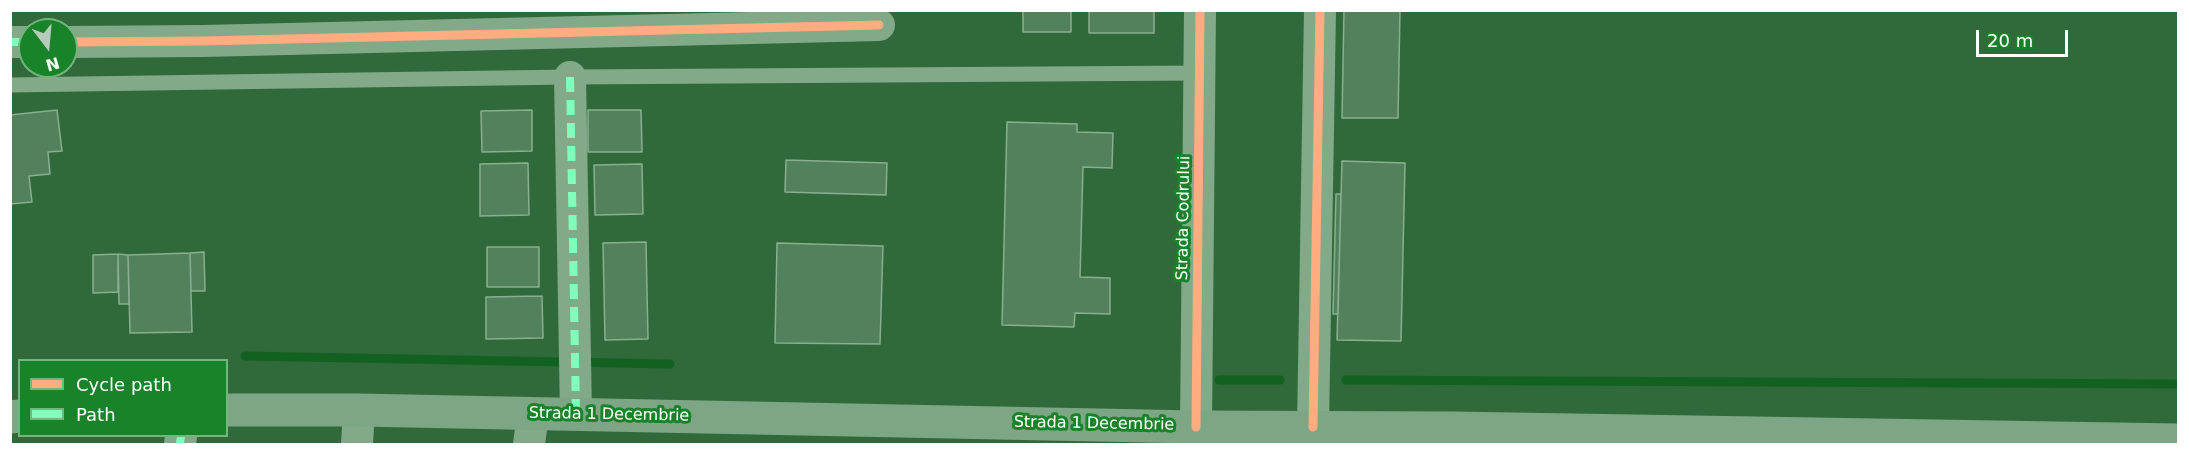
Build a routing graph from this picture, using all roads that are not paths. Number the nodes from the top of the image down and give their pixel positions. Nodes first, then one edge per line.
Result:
1 (1200, 10) edge
2 (1320, 10) edge
3 (879, 25) dead end
4 (78, 42) edge
5 (1200, 73) junction
6 (570, 77) junction
7 (10, 85) edge
8 (228, 410) edge
9 (359, 410) junction
10 (576, 414) junction
11 (1196, 427) junction
12 (1313, 427) junction
13 (531, 429) edge
14 (1076, 434) edge
15 (1452, 436) edge
16 (2178, 440) edge
17 (357, 444) edge

1 - 5 street, Strada Codrului
2 - 12 street
3 - 4 street
5 - 6 lane
5 - 11 street, Strada Codrului
6 - 7 lane
6 - 10 street
8 - 9 main road, Strada 1 Decembrie
9 - 13 main road, Strada 1 Decembrie
9 - 17 street
10 - 13 main road, Strada 1 Decembrie
10 - 14 main road, Strada 1 Decembrie
11 - 12 main road, Strada 1 Decembrie
11 - 14 main road, Strada 1 Decembrie
12 - 15 main road, Strada 1 Decembrie
15 - 16 main road, Strada 1 Decembrie

